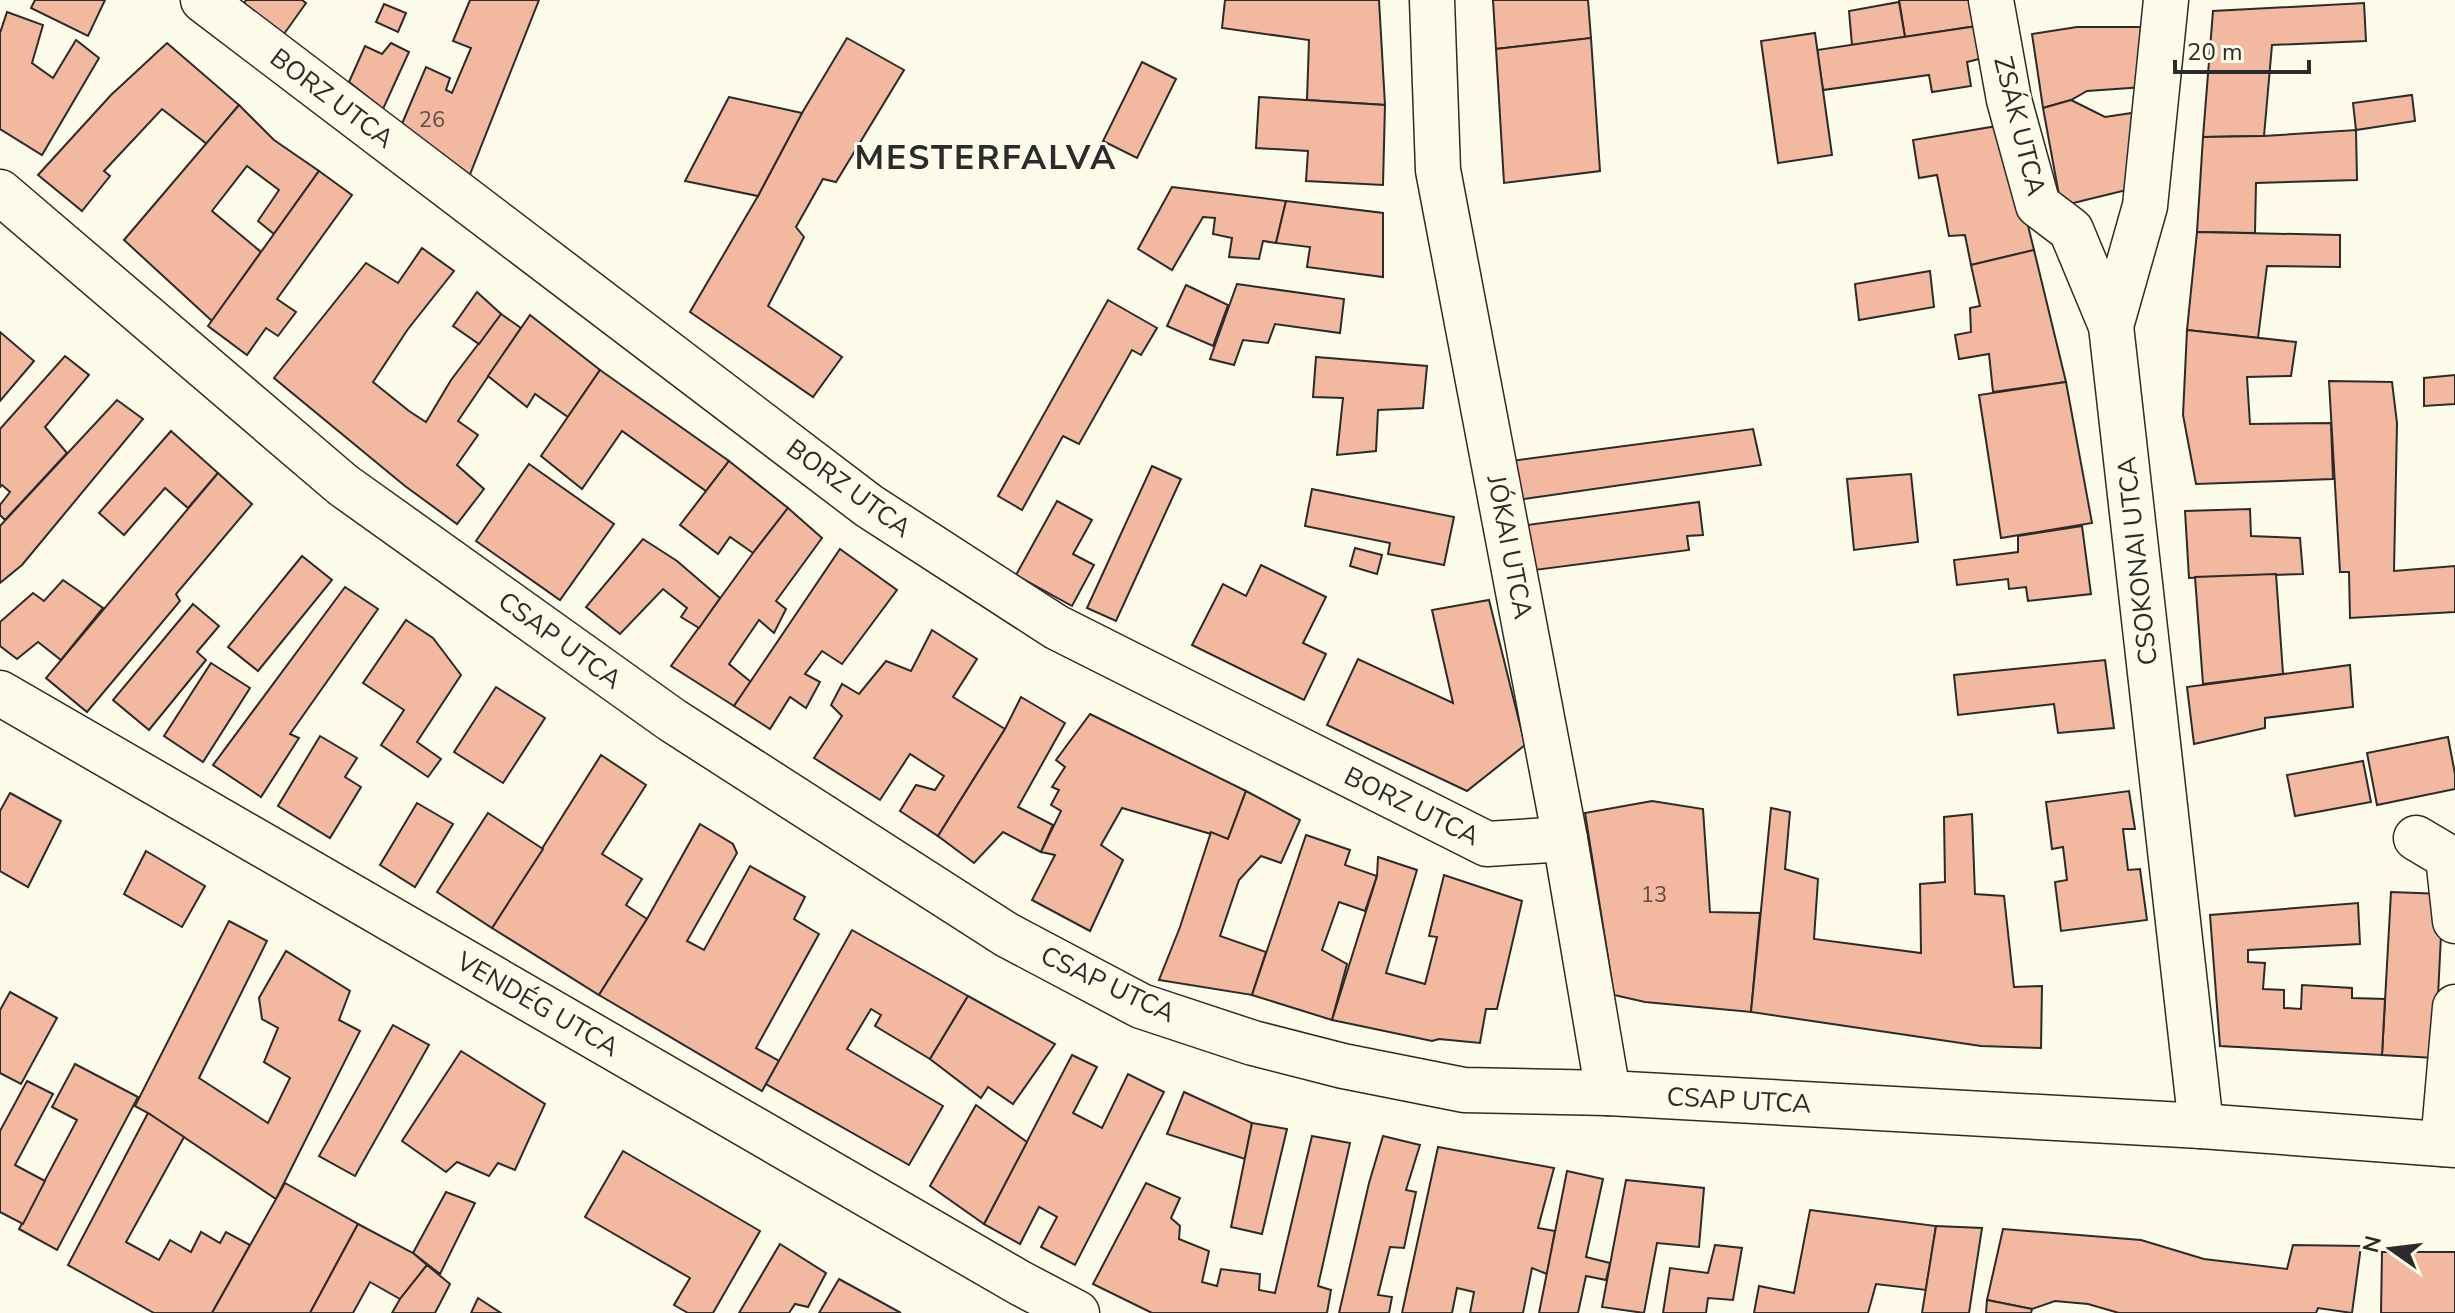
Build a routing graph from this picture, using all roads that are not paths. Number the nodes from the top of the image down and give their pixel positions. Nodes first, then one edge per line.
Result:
1 (203, 0) edge
2 (1432, 0) edge
3 (1991, 0) edge
4 (2166, 0) edge
5 (0, 192) edge
6 (2111, 326) junction
7 (0, 693) edge
8 (2416, 838) dead end
9 (1565, 839) junction
10 (2455, 921) edge
11 (2455, 1007) edge
12 (1608, 1093) junction
13 (2201, 1126) junction
14 (2449, 1145) edge
15 (1077, 1313) edge

1 - 9 street, BORZ UTCA
2 - 9 street, JÓKAI UTCA
3 - 6 street, ZSÁK UTCA
4 - 6 street, CSOKONAI UTCA
5 - 12 street, CSAP UTCA
6 - 13 street, CSOKONAI UTCA
7 - 15 street, VENDÉG UTCA
8 - 10 street
9 - 12 street, JÓKAI UTCA
11 - 14 street
12 - 13 street, CSAP UTCA
13 - 14 street, CSAP UTCA

